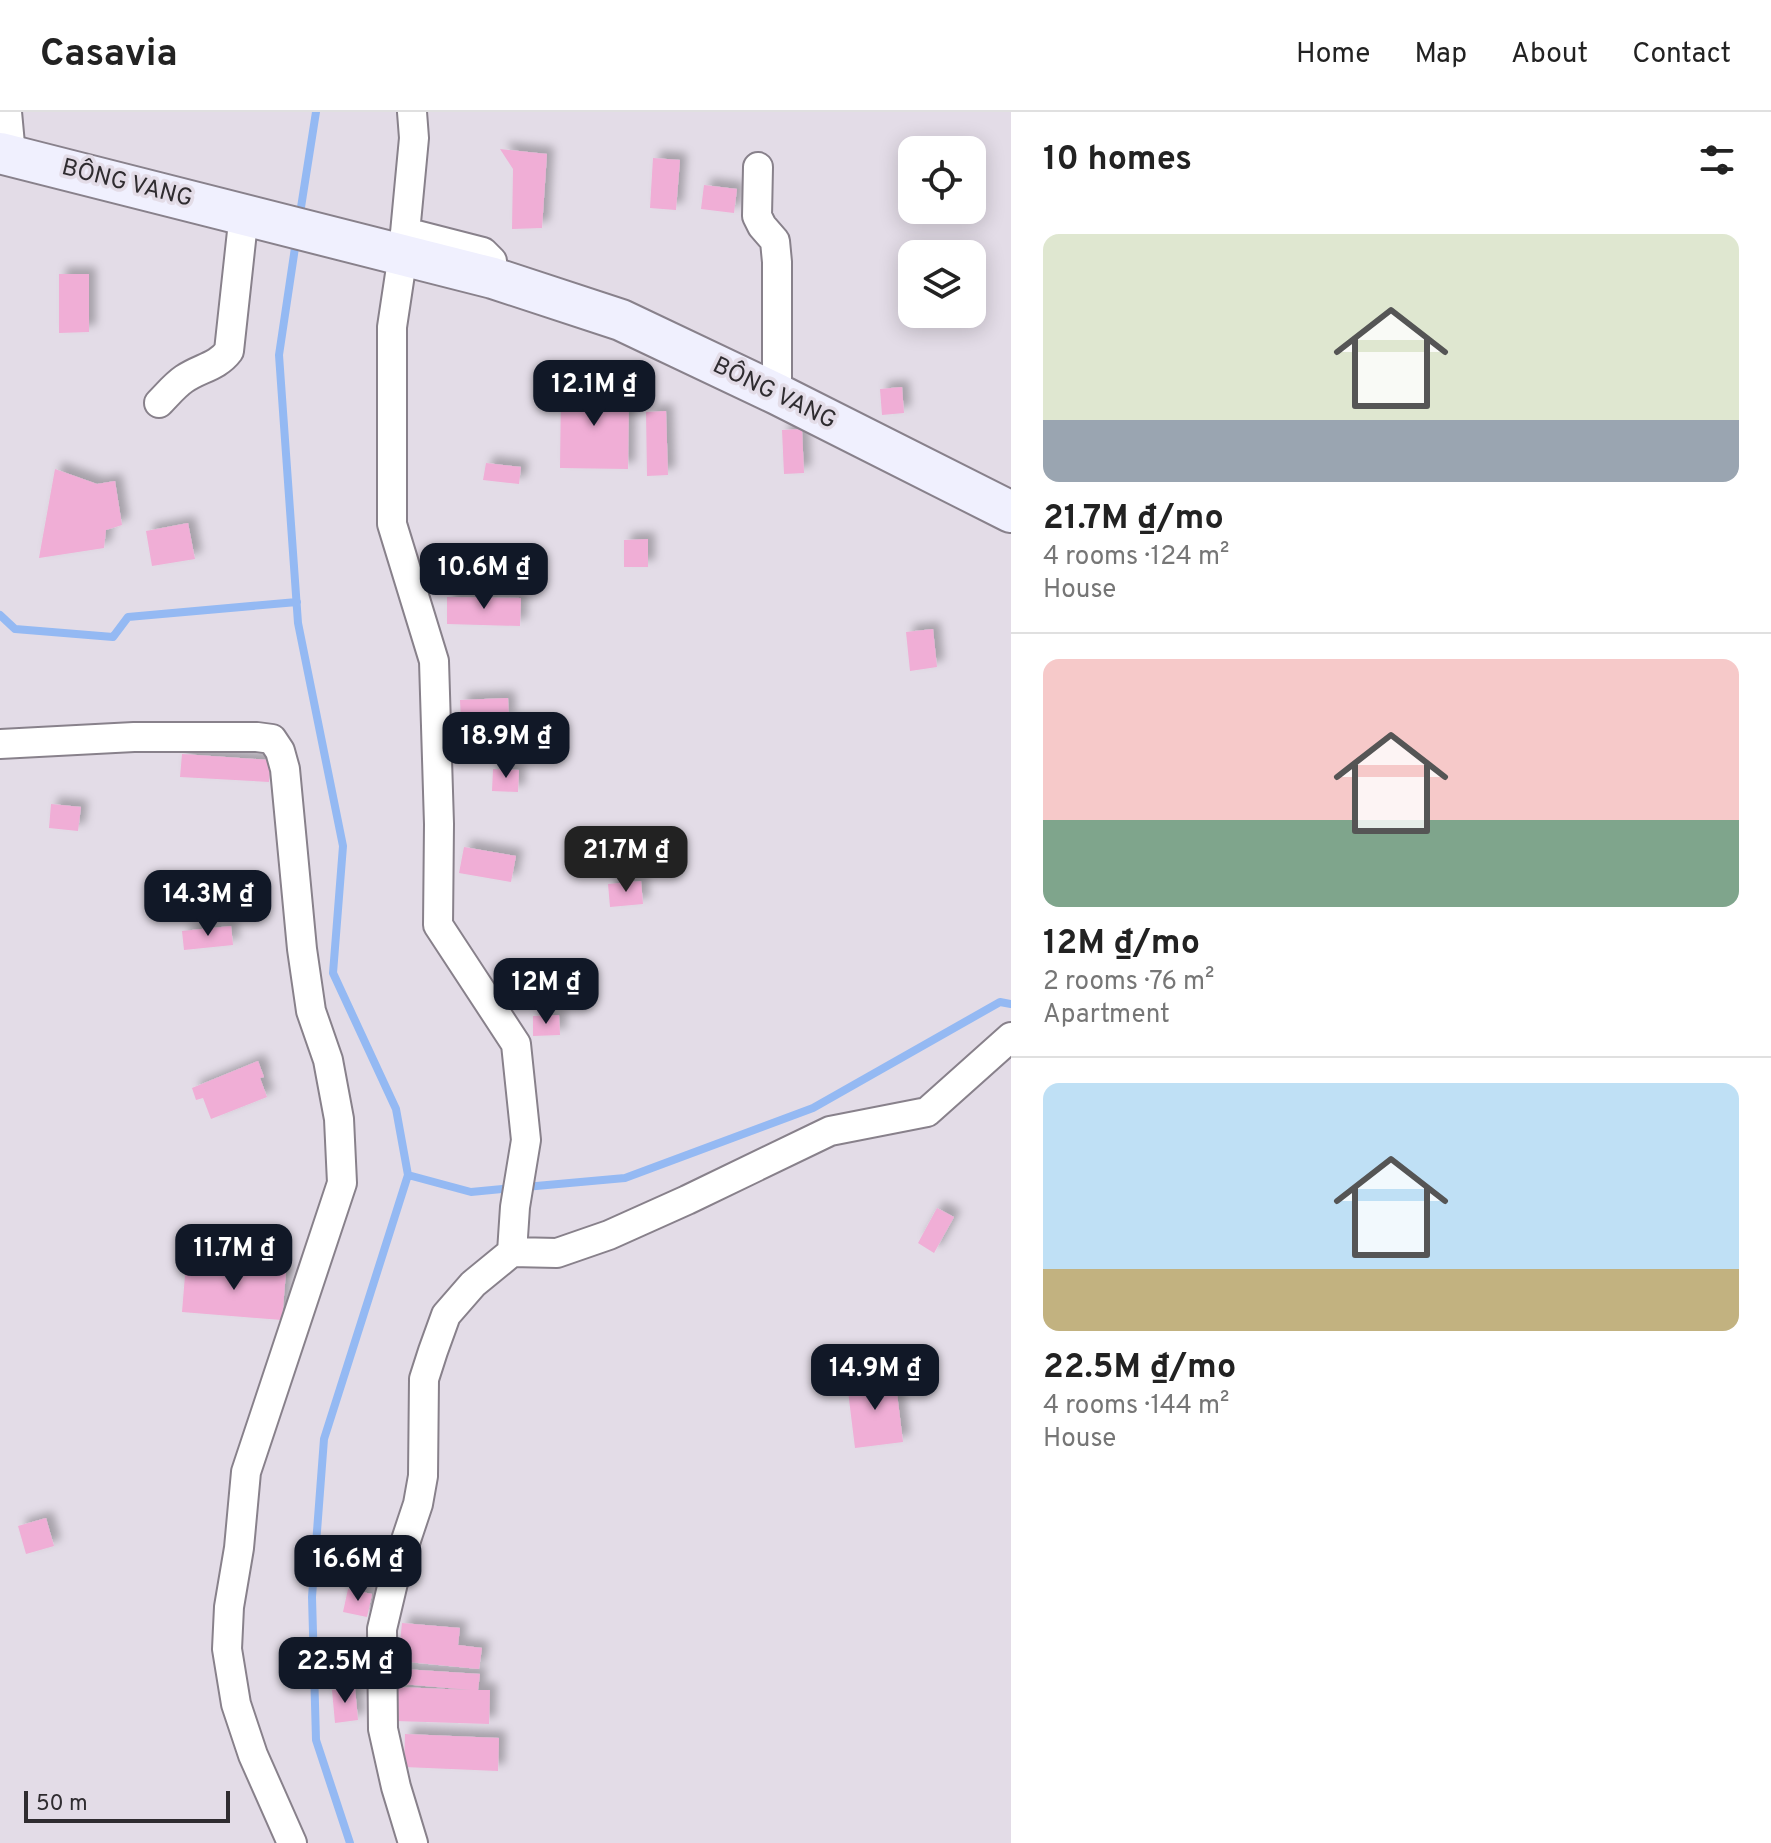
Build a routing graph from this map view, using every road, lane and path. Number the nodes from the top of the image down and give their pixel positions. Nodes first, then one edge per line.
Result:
1 (7, 112) edge
2 (412, 112) edge
3 (6, 154) edge
4 (758, 167) dead end
5 (250, 215) junction
6 (400, 246) junction
7 (777, 394) junction
8 (159, 403) dead end
9 (1011, 512) edge
10 (0, 744) edge
11 (1011, 1037) edge
12 (512, 1252) junction
13 (292, 1843) edge
14 (413, 1843) edge

1 - 3 street
2 - 6 street
3 - 5 street, BÔNG VANG
4 - 7 street
5 - 6 street, BÔNG VANG
5 - 8 street
6 - 7 street, BÔNG VANG
6 - 12 street
7 - 9 street, BÔNG VANG
10 - 13 street
11 - 12 street
12 - 14 street

